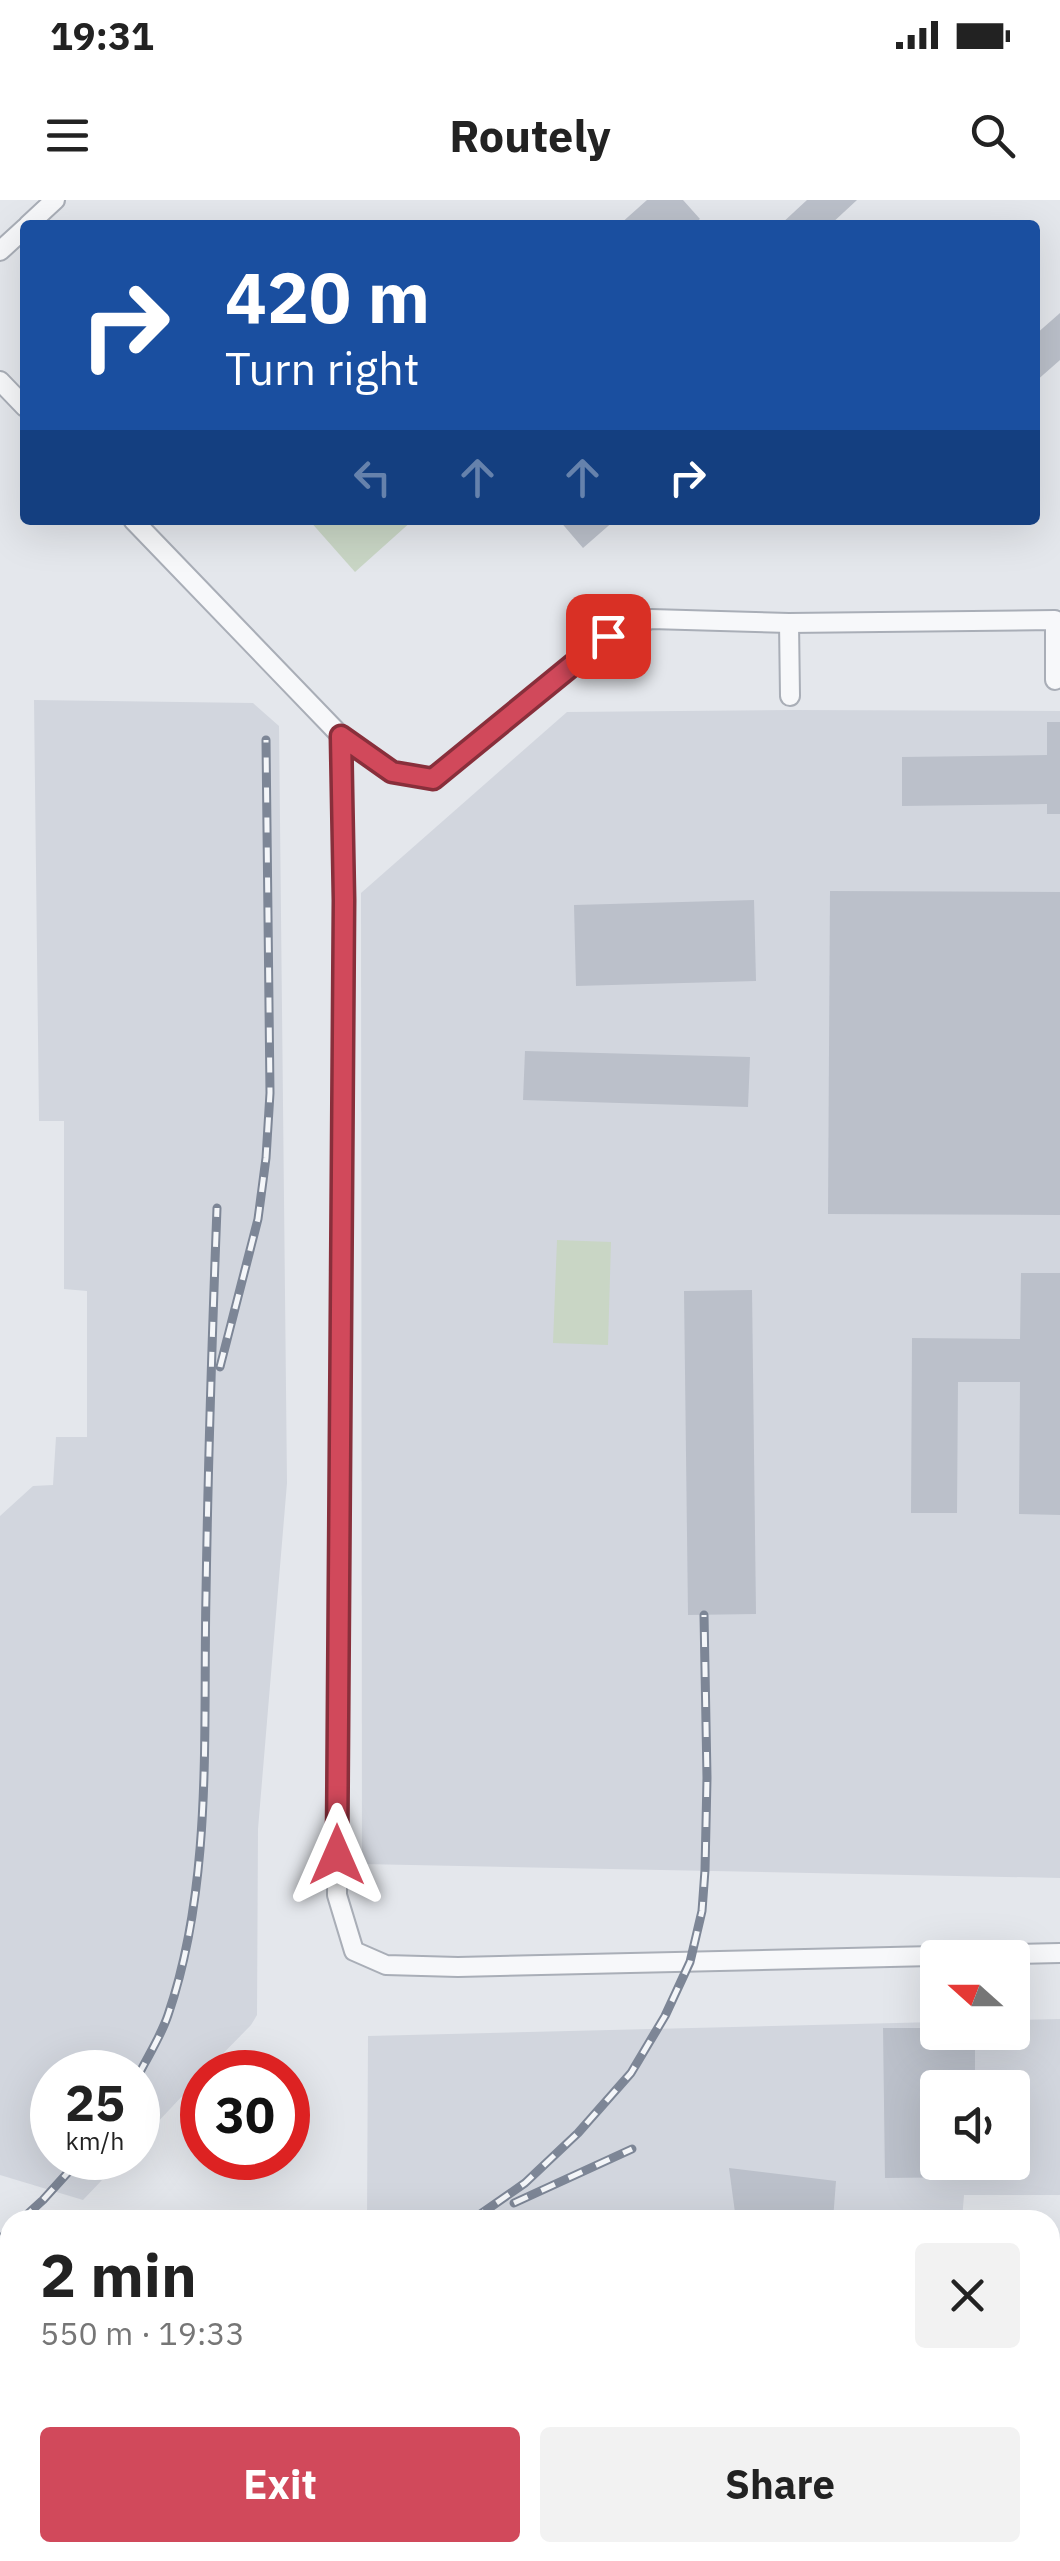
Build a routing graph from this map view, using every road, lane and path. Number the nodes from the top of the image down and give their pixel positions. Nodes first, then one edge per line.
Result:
1 (55, 200) edge
2 (33, 220) edge
3 (20, 232) edge
4 (0, 251) edge
5 (0, 381) edge
6 (20, 402) edge
7 (139, 525) edge
8 (788, 624) junction
9 (1055, 680) dead end
10 (790, 696) dead end
11 (341, 736) junction
12 (1060, 1953) edge

1 - 2 street
3 - 4 street
5 - 6 street
7 - 11 street
8 - 9 street
8 - 10 street
8 - 11 street
11 - 12 street

